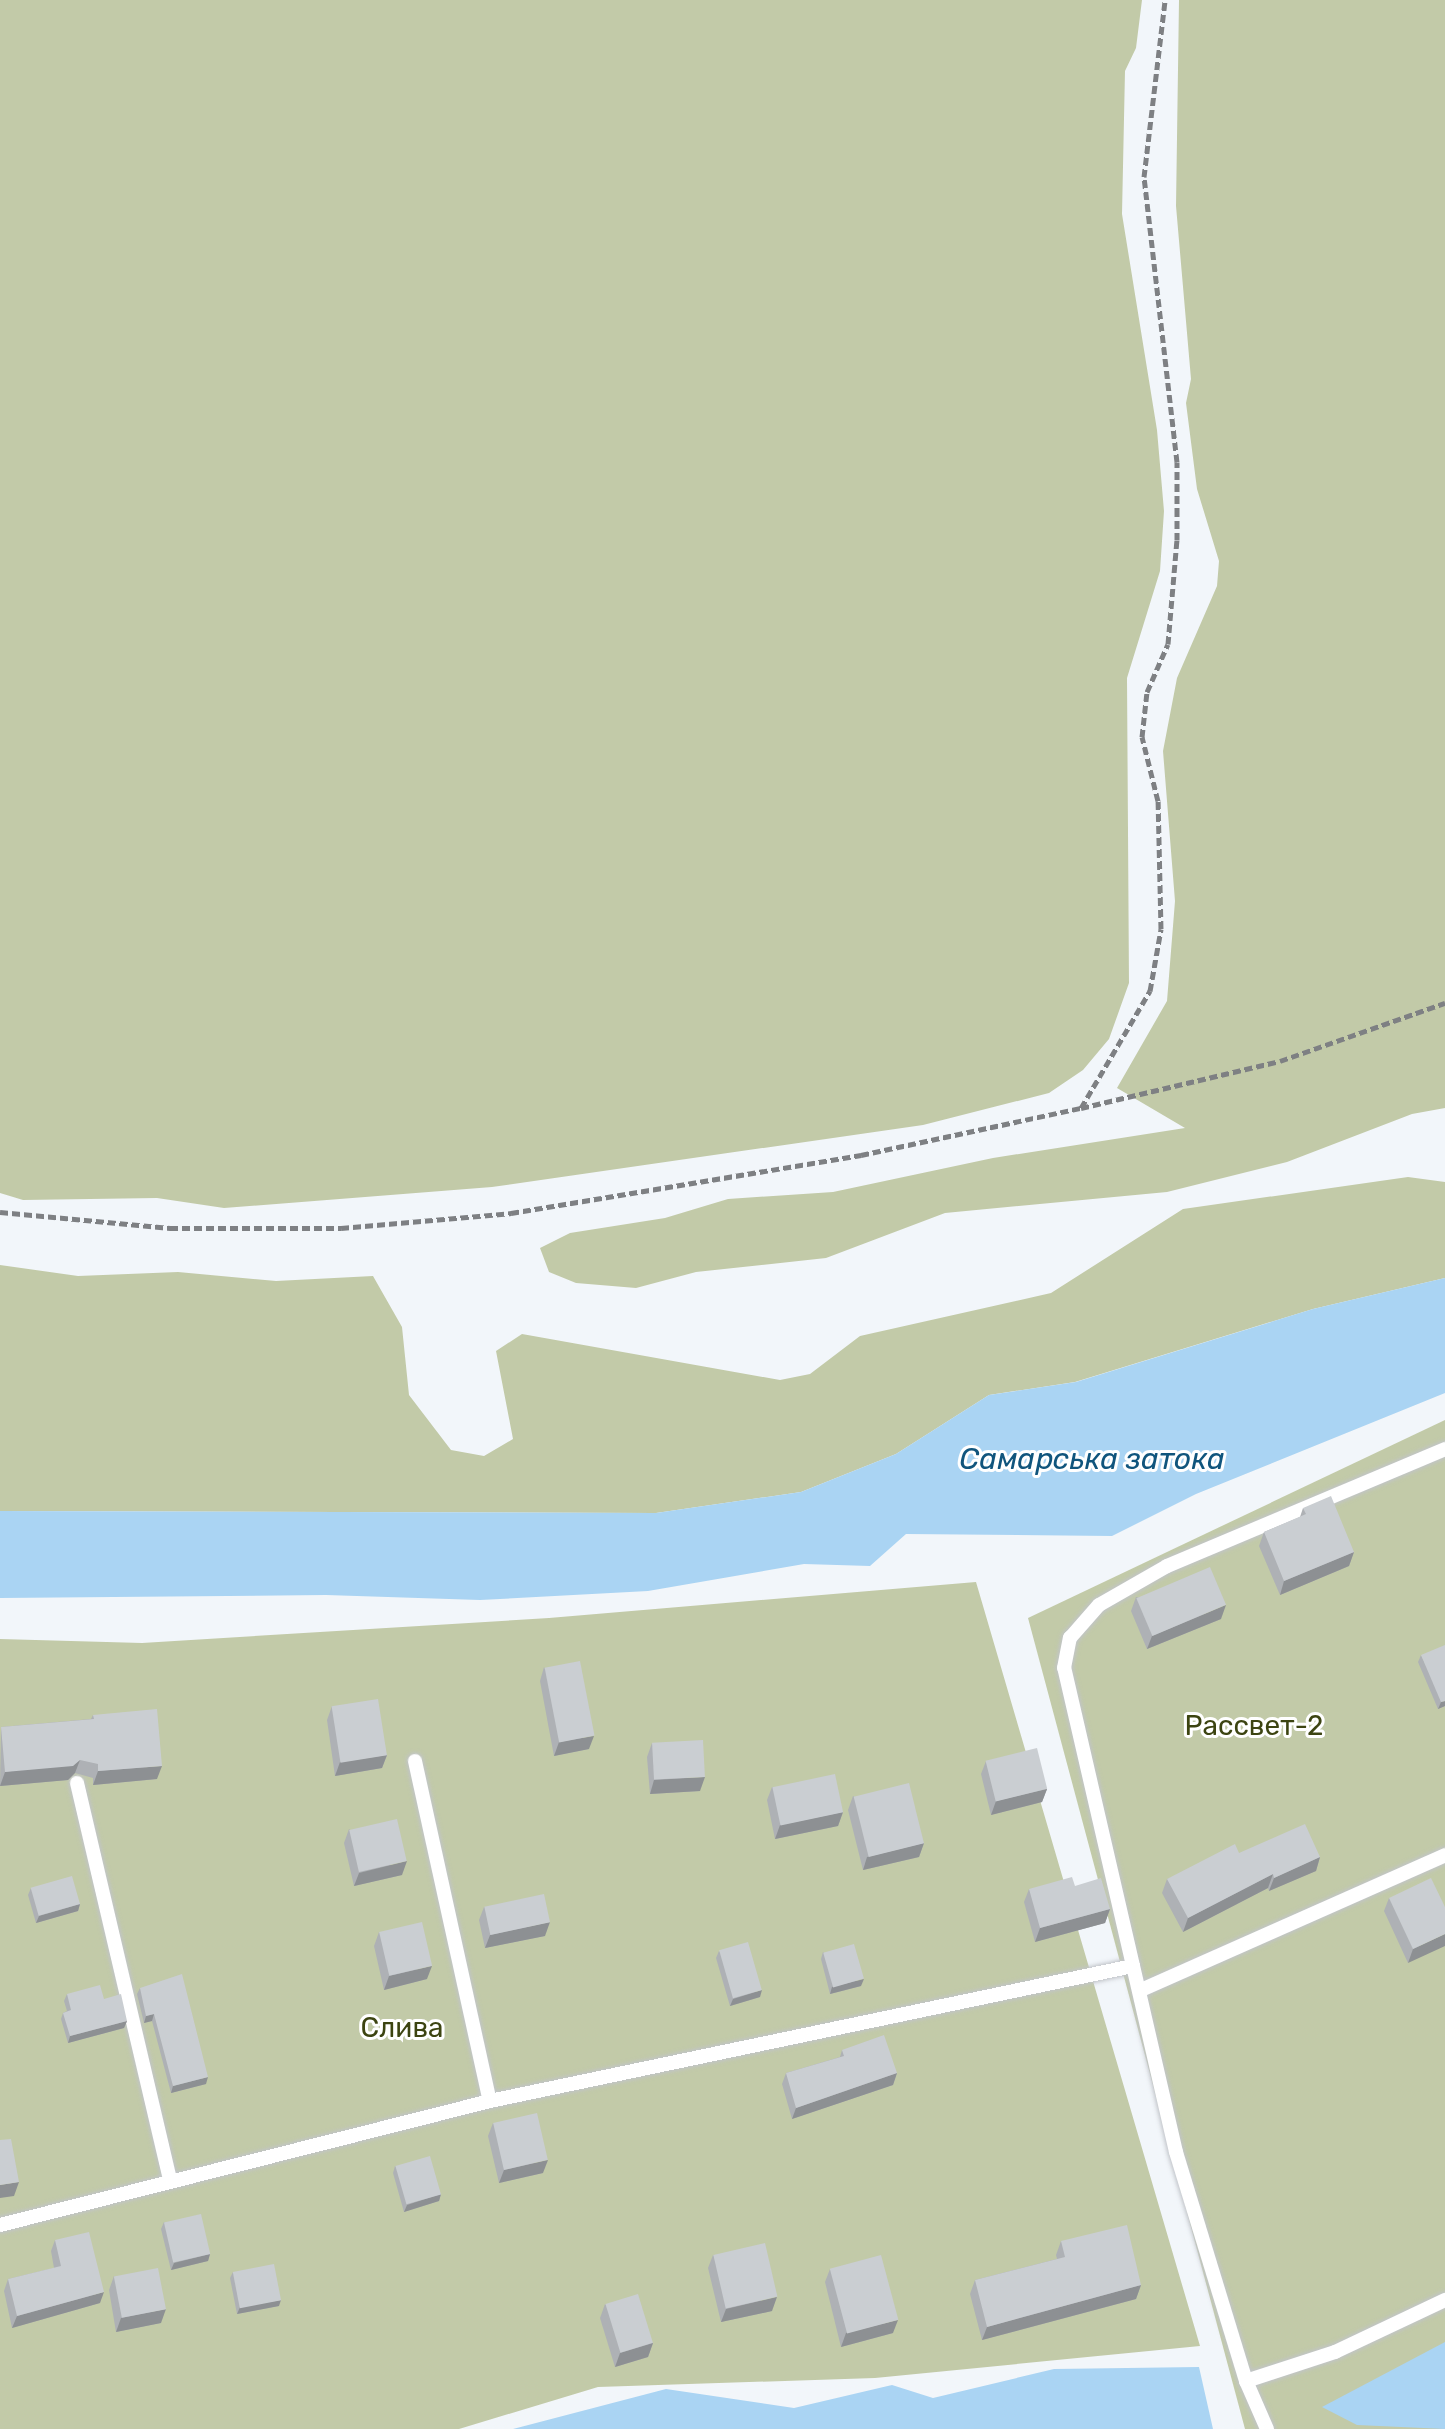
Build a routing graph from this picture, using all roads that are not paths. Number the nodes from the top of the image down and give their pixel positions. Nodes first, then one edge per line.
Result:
1 (1445, 1449) edge
2 (415, 1761) dead end
3 (77, 1783) edge
4 (1445, 1855) edge
5 (1133, 1966) junction
6 (1141, 1990) junction
7 (490, 2101) junction
8 (170, 2178) junction
9 (0, 2225) edge
10 (1445, 2300) edge
11 (1246, 2381) junction
12 (1267, 2429) edge

1 - 5 lane
2 - 7 lane
3 - 8 lane
4 - 6 lane
5 - 6 lane
5 - 7 lane
6 - 11 lane
7 - 8 lane
8 - 9 lane
10 - 11 lane
11 - 12 lane

